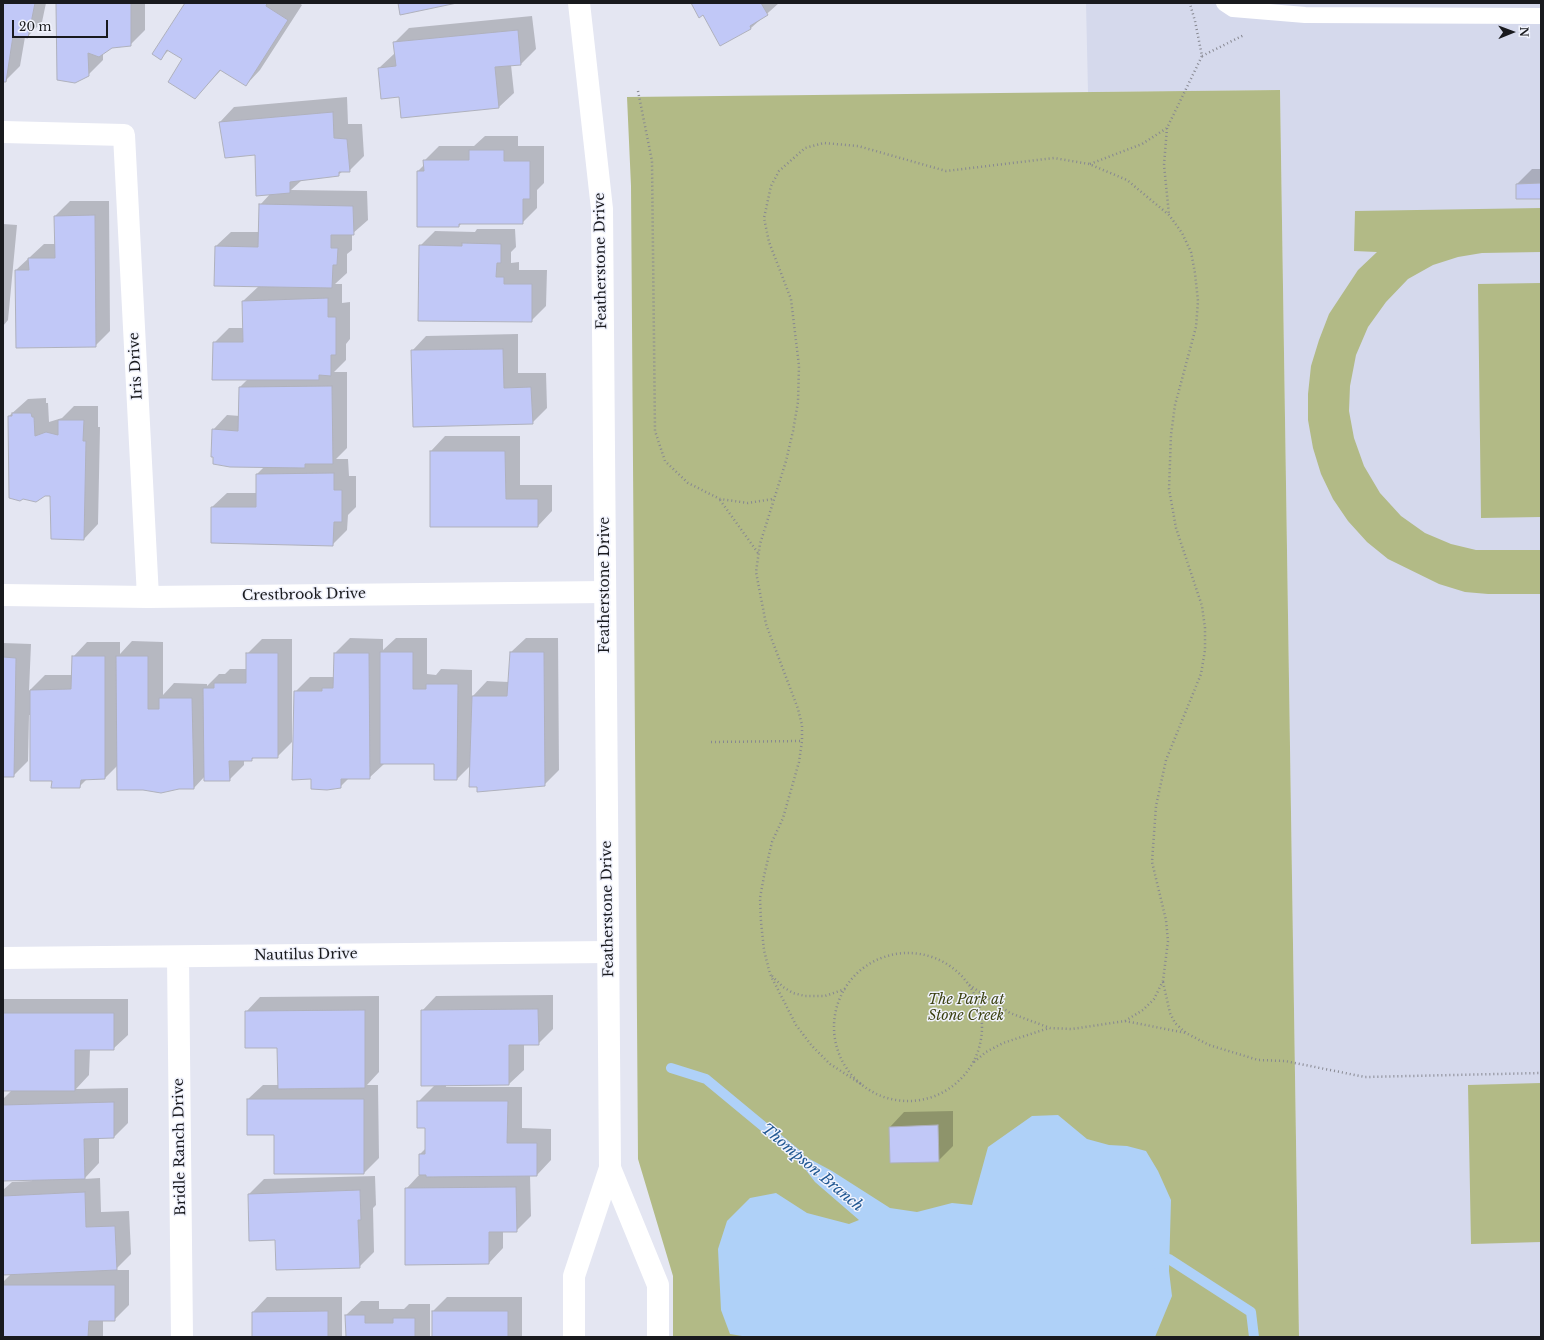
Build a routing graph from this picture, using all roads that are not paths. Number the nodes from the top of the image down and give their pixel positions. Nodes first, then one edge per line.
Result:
1 (579, 3) edge
2 (1224, 3) edge
3 (1541, 16) edge
4 (3, 132) edge
5 (605, 592) junction
6 (3, 595) edge
7 (148, 597) junction
8 (608, 952) junction
9 (178, 957) junction
10 (3, 958) edge
11 (610, 1168) junction
12 (182, 1337) edge
13 (574, 1337) edge
14 (658, 1337) edge

1 - 5 street, Featherstone Drive
2 - 3 lane
4 - 7 street, Iris Drive
5 - 7 street, Crestbrook Drive
5 - 8 street, Featherstone Drive
6 - 7 street, Crestbrook Drive
8 - 9 street, Nautilus Drive
8 - 11 street, Featherstone Drive
9 - 10 street, Nautilus Drive
9 - 12 street, Bridle Ranch Drive
11 - 13 street, Featherstone Drive
11 - 14 street, Featherstone Drive

